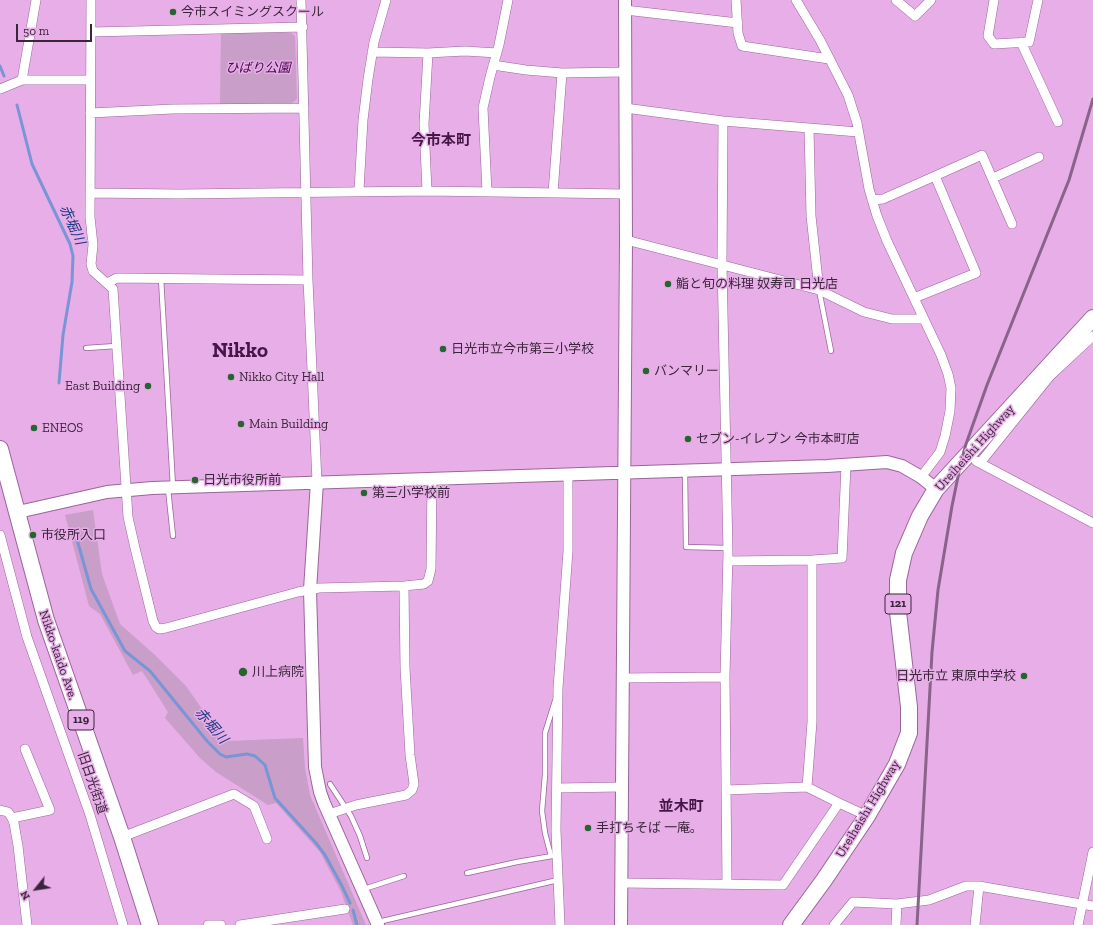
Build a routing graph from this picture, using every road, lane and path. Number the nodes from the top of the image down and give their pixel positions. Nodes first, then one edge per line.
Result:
1 (36, 0) edge
2 (91, 0) edge
3 (301, 0) edge
4 (386, 0) edge
5 (508, 0) edge
6 (736, 0) edge
7 (807, 0) edge
8 (896, 0) edge
9 (931, 0) edge
10 (994, 0) edge
11 (1038, 0) edge
12 (798, 4) edge
13 (625, 5) edge
14 (738, 23) junction
15 (302, 27) junction
16 (91, 32) junction
17 (1021, 42) junction
18 (372, 52) junction
19 (428, 53) junction
20 (497, 53) junction
21 (829, 59) junction
22 (493, 65) junction
23 (624, 72) junction
24 (562, 73) junction
25 (22, 80) junction
26 (90, 80) junction
27 (0, 89) edge
28 (304, 108) junction
29 (625, 108) junction
30 (90, 113) junction
31 (723, 120) junction
32 (1058, 122) dead end
33 (809, 128) junction
34 (858, 132) junction
35 (1039, 157) dead end
36 (935, 176) junction
37 (992, 178) junction
38 (359, 190) junction
39 (306, 191) junction
40 (427, 191) junction
41 (486, 192) junction
42 (90, 193) junction
43 (553, 193) junction
44 (625, 194) junction
45 (872, 200) junction
46 (1012, 224) dead end
47 (626, 240) junction
48 (722, 264) junction
49 (161, 278) junction
50 (308, 280) junction
51 (107, 283) junction
52 (819, 290) junction
53 (914, 298) junction
54 (1093, 318) edge
55 (924, 319) junction
56 (1093, 336) edge
57 (116, 346) junction
58 (86, 348) dead end
59 (831, 351) dead end
60 (0, 449) edge
61 (973, 460) junction
62 (846, 465) junction
63 (685, 470) junction
64 (727, 470) junction
65 (624, 472) junction
66 (568, 474) junction
67 (921, 477) junction
68 (432, 479) junction
69 (317, 482) junction
70 (170, 487) junction
71 (126, 489) junction
72 (936, 489) junction
73 (18, 512) junction
74 (1093, 523) edge
75 (0, 535) edge
76 (173, 536) dead end
77 (728, 548) junction
78 (812, 560) junction
79 (728, 561) junction
80 (404, 586) junction
81 (310, 590) junction
82 (725, 677) junction
83 (622, 678) junction
84 (558, 688) junction
85 (25, 749) dead end
86 (330, 784) dead end
87 (622, 787) junction
88 (807, 787) junction
89 (557, 788) junction
90 (726, 790) junction
91 (839, 803) junction
92 (347, 808) junction
93 (0, 810) edge
94 (329, 814) junction
95 (867, 816) junction
96 (12, 818) junction
97 (122, 837) junction
98 (267, 839) dead end
99 (1093, 852) edge
100 (554, 856) junction
101 (367, 858) dead end
102 (467, 873) dead end
103 (404, 876) dead end
104 (558, 880) junction
105 (621, 883) junction
106 (727, 884) junction
107 (979, 886) junction
108 (362, 890) junction
109 (897, 904) junction
110 (1082, 905) junction
111 (1093, 906) edge
112 (345, 909) dead end
113 (294, 921) edge
114 (377, 924) edge
115 (27, 925) edge
116 (123, 925) edge
117 (150, 925) edge
118 (208, 925) edge
119 (221, 925) edge
120 (240, 925) edge
121 (560, 925) edge
122 (621, 925) edge
123 (791, 925) edge
124 (834, 925) edge
125 (896, 925) edge
126 (975, 925) edge
127 (1078, 925) edge

1 - 25 street
2 - 16 street
3 - 15 street
4 - 18 street
5 - 20 street
6 - 14 street
7 - 12 street
8 - 9 street
10 - 17 street
11 - 17 street
12 - 21 street
13 - 14 street
13 - 23 street
14 - 21 street
15 - 16 street
15 - 28 street
16 - 26 street
17 - 32 street
18 - 19 street
18 - 38 street
19 - 20 street
19 - 40 street
20 - 22 street
21 - 34 street
22 - 24 street
22 - 41 street
23 - 24 street
23 - 29 street
24 - 43 street
25 - 26 street
25 - 27 street
26 - 30 street
28 - 30 street
28 - 39 street
29 - 31 street
29 - 44 street
30 - 42 street
31 - 33 street
31 - 48 street
33 - 34 street
33 - 52 street
34 - 45 street
35 - 37 street
36 - 37 street
36 - 45 street
36 - 53 street
37 - 46 street
38 - 39 street
38 - 40 street
39 - 42 street
39 - 50 street
40 - 41 street
41 - 43 street
42 - 51 street
43 - 44 street
44 - 47 street
45 - 53 street
47 - 48 street
47 - 65 street
48 - 52 street
48 - 64 street
49 - 50 street
49 - 51 street
49 - 70 lane
50 - 69 street
51 - 57 street
52 - 55 street
52 - 59 lane
53 - 55 street
54 - 61 highway, Ureiheishi Highway / 121
55 - 67 street
56 - 61 street
57 - 58 lane
57 - 71 street
60 - 73 highway, Nikko-kaido Ave. / 119
61 - 72 highway, Ureiheishi Highway / 121
61 - 74 street
62 - 64 street
62 - 67 street
62 - 78 street
63 - 64 street
63 - 65 street
63 - 77 lane
64 - 77 street
65 - 66 street
65 - 83 street
66 - 68 street
66 - 84 street
67 - 72 street
68 - 69 street
68 - 80 street
69 - 70 street
69 - 81 street
70 - 71 street
70 - 76 lane
71 - 73 street
71 - 81 street
72 - 95 highway, Ureiheishi Highway / 121
73 - 97 highway, Nikko-kaido Ave. / 119
75 - 116 street, 旧日光街道
77 - 79 street
78 - 79 street
78 - 88 street
79 - 82 street
80 - 81 street
80 - 92 street
81 - 94 street
82 - 83 street
82 - 90 street
83 - 87 street
84 - 89 street
84 - 100 lane
85 - 96 street
86 - 92 lane
87 - 89 street
87 - 105 street
88 - 90 street
88 - 91 street
89 - 100 street
90 - 106 street
91 - 95 street
91 - 106 street
92 - 94 street
92 - 101 lane
93 - 96 street
94 - 108 street
95 - 123 highway, Ureiheishi Highway / 121
96 - 115 street
97 - 98 street
97 - 117 highway, Nikko-kaido Ave. / 119
99 - 110 street
100 - 102 lane
100 - 104 street
103 - 108 lane
104 - 114 lane
104 - 121 street
105 - 106 street
105 - 122 street
107 - 109 street
107 - 110 street
107 - 126 street
108 - 114 street
109 - 124 street
109 - 125 street
110 - 111 street
110 - 127 street
112 - 113 street
113 - 120 street
118 - 119 street

